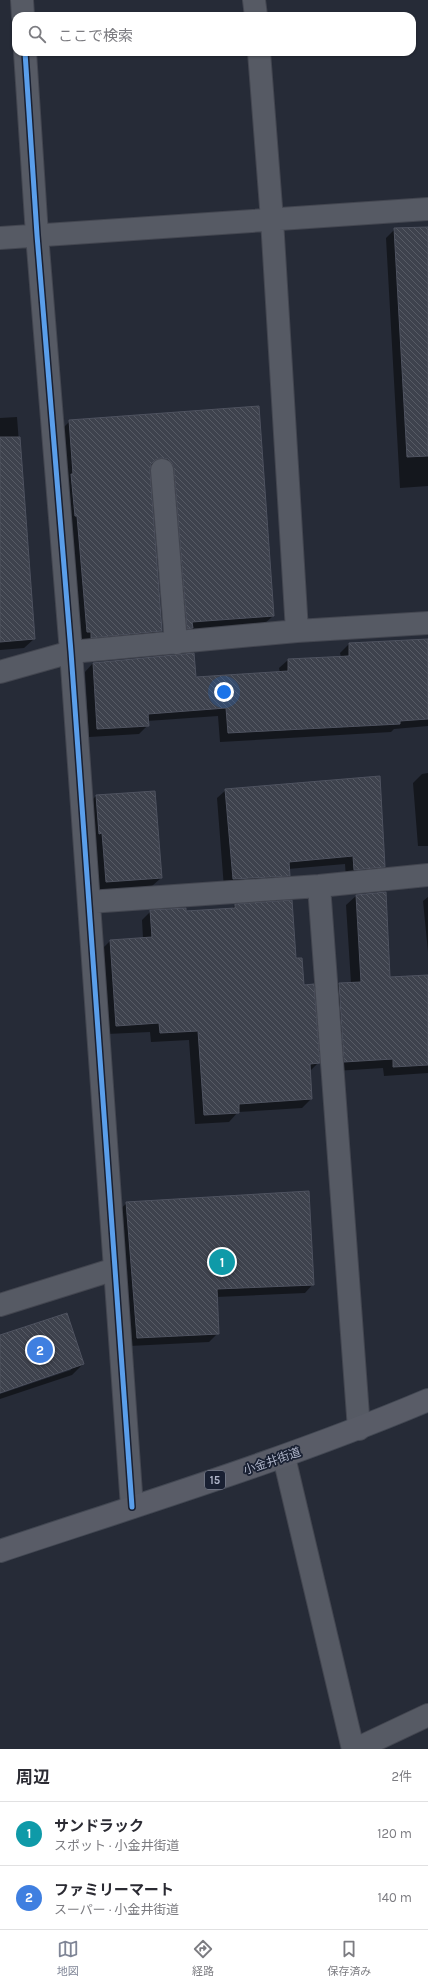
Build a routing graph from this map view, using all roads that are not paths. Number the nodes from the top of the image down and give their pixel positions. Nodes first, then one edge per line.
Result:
1 (22, 0) edge
2 (254, 0) edge
3 (23, 12) edge
4 (256, 12) edge
5 (25, 56) edge
6 (258, 56) edge
7 (428, 209) edge
8 (272, 220) junction
9 (38, 235) junction
10 (0, 238) edge
11 (162, 470) dead end
12 (428, 623) edge
13 (297, 631) junction
14 (176, 643) junction
15 (71, 652) junction
16 (0, 672) edge
17 (428, 875) edge
18 (319, 886) junction
19 (89, 902) junction
20 (115, 1268) junction
21 (0, 1305) edge
22 (428, 1400) edge
23 (359, 1430) junction
24 (284, 1457) junction
25 (132, 1507) junction
26 (0, 1551) edge
27 (428, 1715) edge
28 (353, 1749) edge
29 (356, 1749) edge

1 - 3 street
2 - 4 street
5 - 9 street
6 - 8 street
7 - 8 street
8 - 9 street
8 - 13 street
9 - 10 street
9 - 15 street
11 - 14 street
12 - 13 street
13 - 14 street
14 - 15 street
15 - 16 street
15 - 19 street
17 - 18 street
18 - 19 street
18 - 23 street
19 - 20 street
20 - 21 street
20 - 25 street
22 - 23 main road, 小金井街道 / 15
23 - 24 main road, 小金井街道 / 15
24 - 25 main road, 小金井街道 / 15
24 - 28 street
25 - 26 main road, 小金井街道 / 15
27 - 29 street

